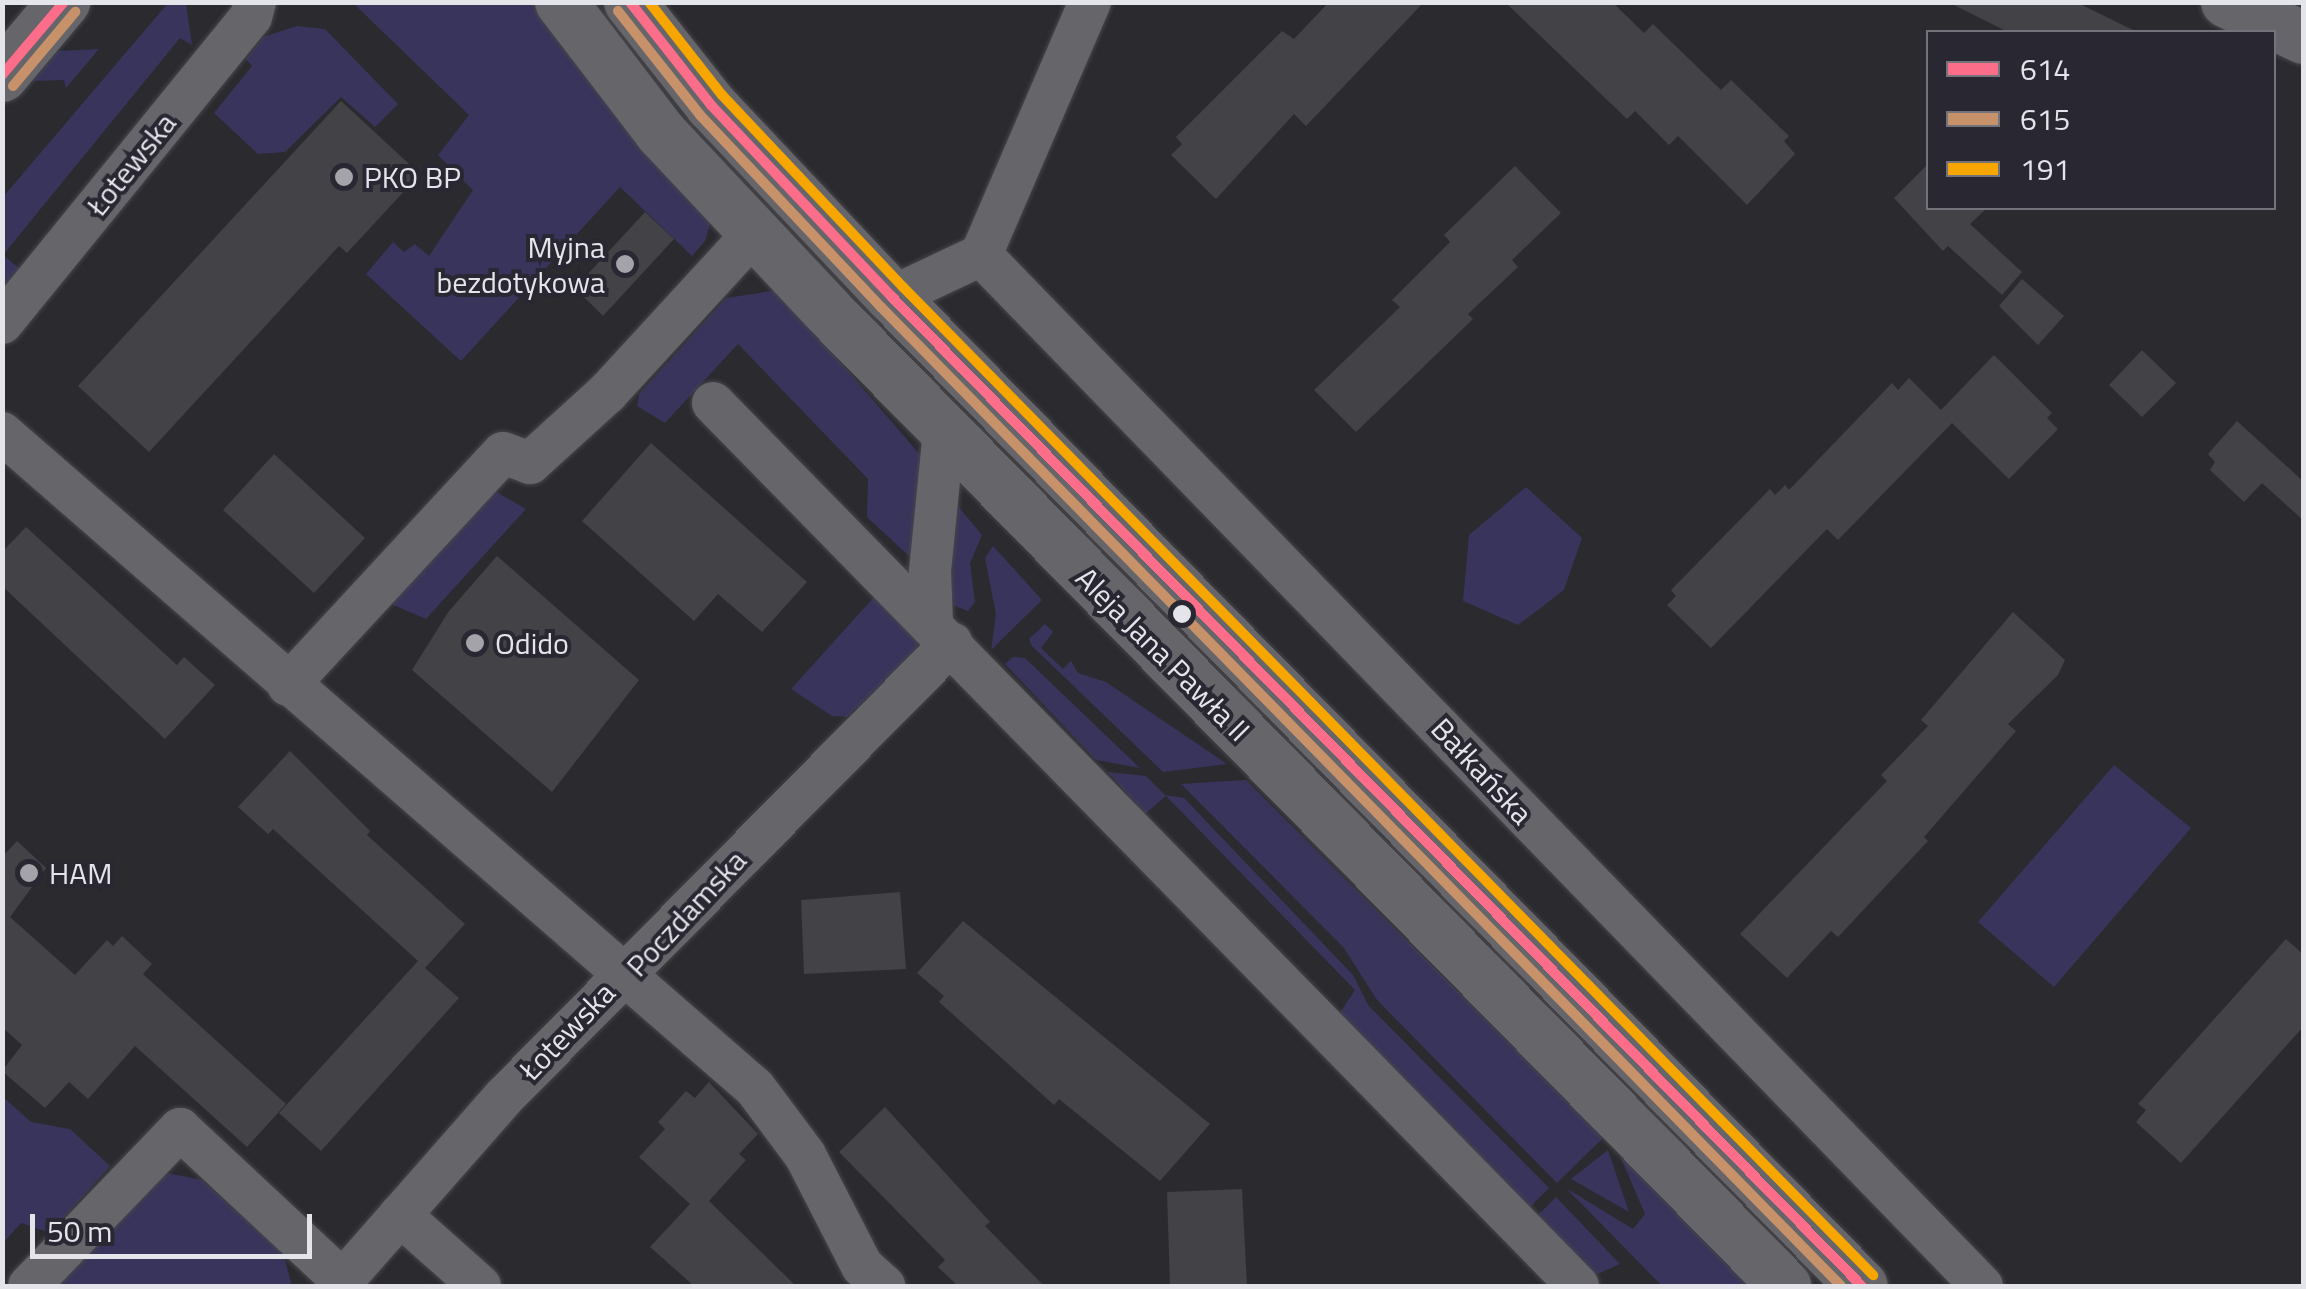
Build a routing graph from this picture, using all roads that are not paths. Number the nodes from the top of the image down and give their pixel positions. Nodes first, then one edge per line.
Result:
1 (64, 2) edge
2 (255, 2) edge
3 (562, 2) edge
4 (630, 2) edge
5 (1090, 2) edge
6 (2226, 2) edge
7 (2304, 38) edge
8 (2, 76) edge
9 (754, 232) junction
10 (981, 255) junction
11 (892, 296) junction
12 (2, 323) edge
13 (714, 403) dead end
14 (944, 431) junction
15 (2, 433) edge
16 (942, 632) junction
17 (288, 685) junction
18 (619, 976) junction
19 (400, 1214) junction
20 (340, 1284) edge
21 (30, 1286) edge
22 (480, 1286) edge
23 (884, 1286) edge
24 (1578, 1286) edge
25 (1784, 1286) edge
26 (1862, 1286) edge
27 (1982, 1286) edge

1 - 8 street
2 - 12 street, Łotewska
3 - 9 street, Aleja Jana Pawła II
4 - 11 street, Aleja Jana Pawła II
5 - 10 street
6 - 7 street
9 - 14 street, Aleja Jana Pawła II
9 - 17 street
10 - 11 street
10 - 27 street, Bałkańska
11 - 26 street, Aleja Jana Pawła II
13 - 16 street
14 - 16 street
14 - 25 street, Aleja Jana Pawła II
15 - 17 street, Łotewska
16 - 18 street, Poczdamska
16 - 24 street
17 - 18 street, Łotewska
18 - 19 street, Łotewska
18 - 23 street, Poczdamska
19 - 20 street, Łotewska
19 - 22 street
20 - 21 street, Łotewska

